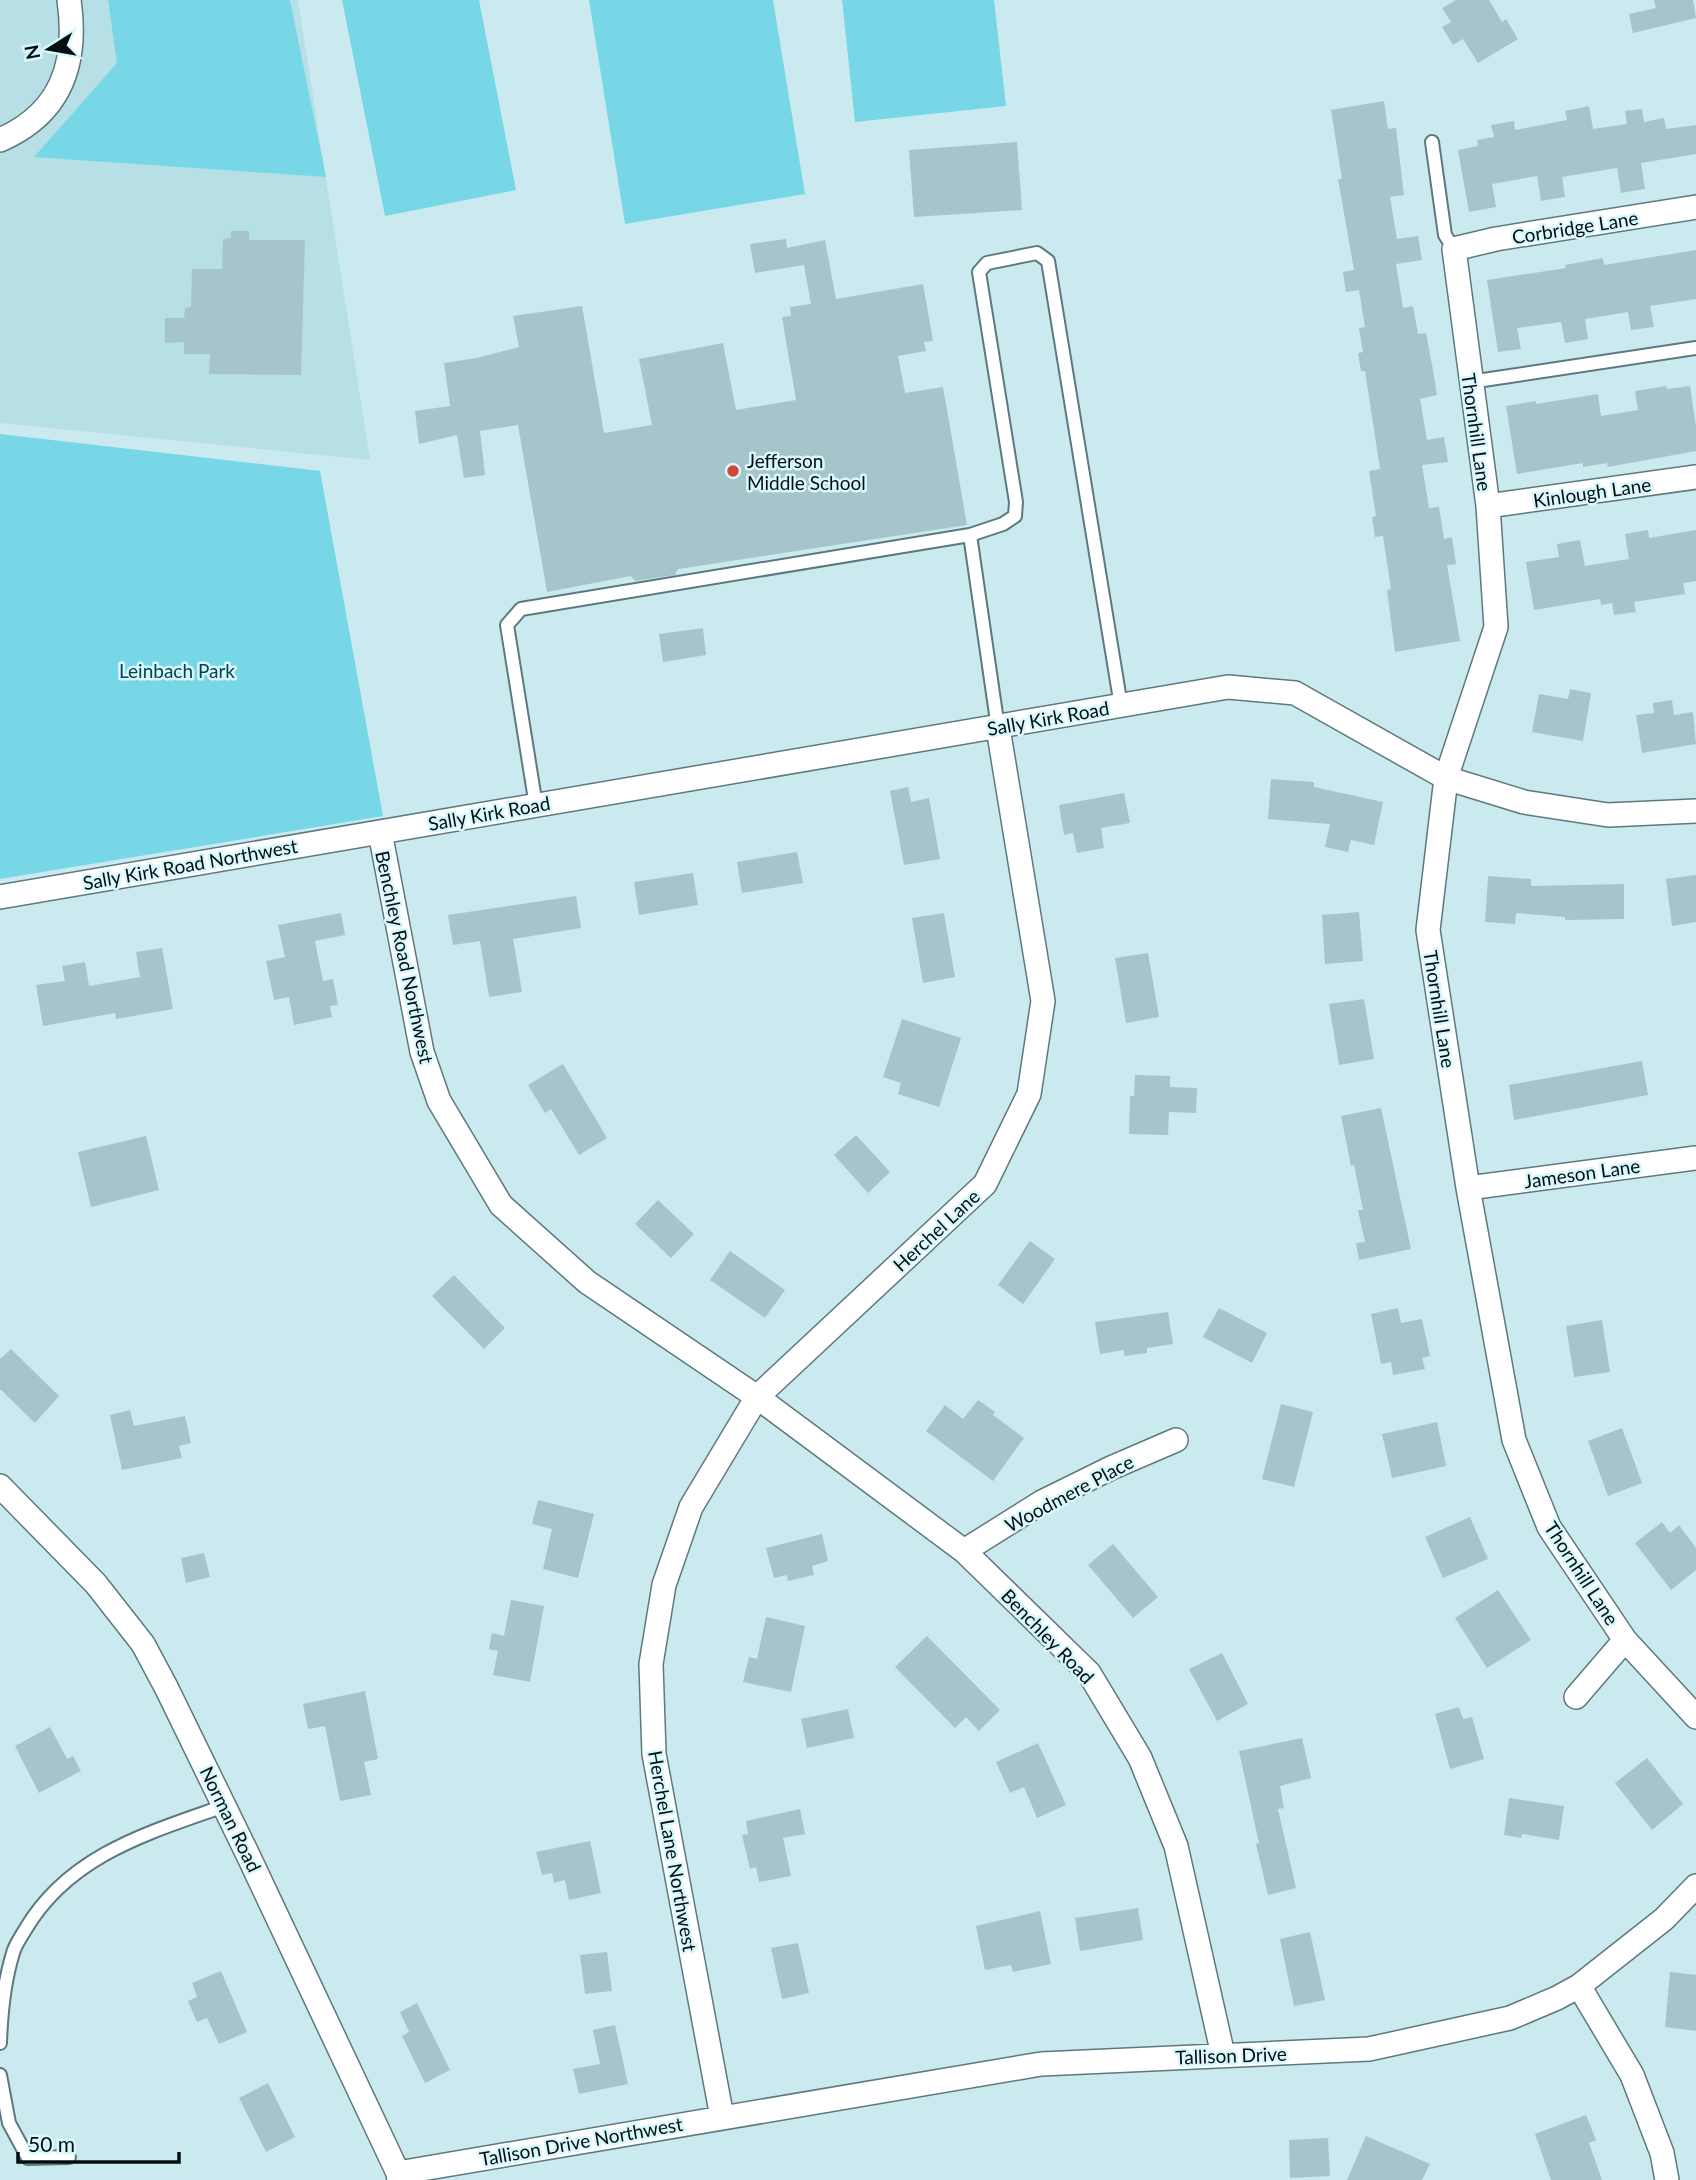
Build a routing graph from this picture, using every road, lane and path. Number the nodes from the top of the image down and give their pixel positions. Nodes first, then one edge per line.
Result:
1 (69, 0) edge
2 (0, 140) edge
3 (1432, 142) dead end
4 (1696, 207) edge
5 (1454, 249) junction
6 (1696, 348) edge
7 (1470, 382) junction
8 (1696, 477) edge
9 (1488, 506) junction
10 (970, 536) junction
11 (1121, 706) junction
12 (998, 727) junction
13 (1446, 778) junction
14 (536, 806) junction
15 (1696, 811) edge
16 (380, 832) junction
17 (0, 897) edge
18 (1696, 1158) edge
19 (1468, 1188) junction
20 (757, 1396) junction
21 (1176, 1440) dead end
22 (0, 1486) edge
23 (964, 1551) junction
24 (1625, 1640) junction
25 (1576, 1697) dead end
26 (1696, 1717) edge
27 (224, 1805) junction
28 (1696, 1886) edge
29 (1579, 1986) junction
30 (0, 2043) edge
31 (1223, 2055) junction
32 (0, 2075) edge
33 (722, 2117) junction
34 (69, 2157) dead end
35 (404, 2178) edge
36 (1667, 2180) edge

1 - 2 street
3 - 5 lane
4 - 5 street, Corbridge Lane
5 - 7 street, Thornhill Lane
6 - 7 lane
7 - 9 street, Thornhill Lane
8 - 9 street, Kinlough Lane
9 - 13 street, Thornhill Lane
10 - 11 lane
10 - 12 lane
10 - 14 lane
11 - 12 street, Sally Kirk Road
11 - 13 street, Sally Kirk Road
12 - 14 street, Sally Kirk Road
12 - 20 street, Herchel Lane
13 - 15 street, Sally Kirk Road
13 - 19 street, Thornhill Lane
14 - 16 street, Sally Kirk Road
16 - 17 street, Sally Kirk Road Northwest
16 - 20 street, Benchley Road Northwest
18 - 19 street, Jameson Lane
19 - 24 street, Thornhill Lane
20 - 23 street, Benchley Road
20 - 33 street, Herchel Lane Northwest
21 - 23 street, Woodmere Place
22 - 27 street, Norman Road
23 - 31 street, Benchley Road
24 - 25 street
24 - 26 street, Thornhill Lane
27 - 30 lane
27 - 35 street, Norman Road
28 - 29 street, Tallison Drive
29 - 31 street, Tallison Drive
29 - 36 street
31 - 33 street, Tallison Drive
32 - 34 lane
33 - 35 street, Tallison Drive Northwest

